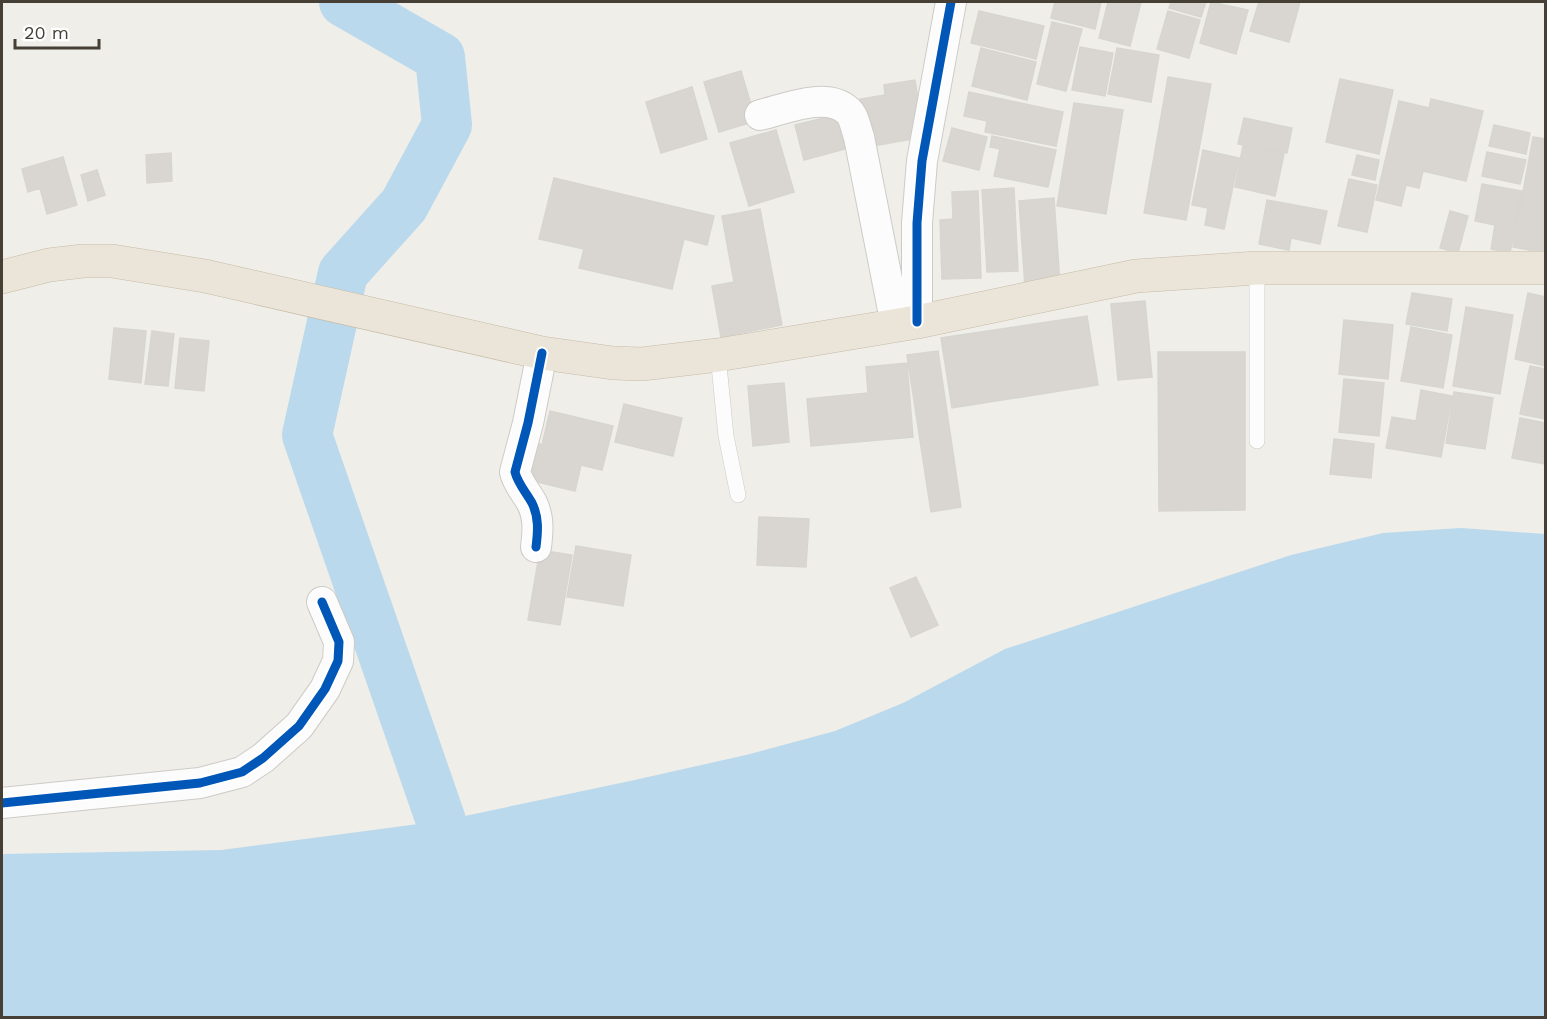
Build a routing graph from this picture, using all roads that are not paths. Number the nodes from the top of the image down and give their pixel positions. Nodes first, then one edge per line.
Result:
1 (951, 2) edge
2 (760, 115) dead end
3 (1257, 268) junction
4 (1545, 268) edge
5 (2, 277) edge
6 (906, 323) junction
7 (542, 353) junction
8 (718, 355) junction
9 (1257, 441) dead end
10 (738, 495) dead end
11 (536, 546) dead end
12 (322, 602) dead end
13 (2, 802) edge

1 - 6 street
2 - 6 street
3 - 4 highway
3 - 6 highway
3 - 9 lane
5 - 7 highway
6 - 8 highway
7 - 8 highway
7 - 11 street
8 - 10 lane
12 - 13 street

